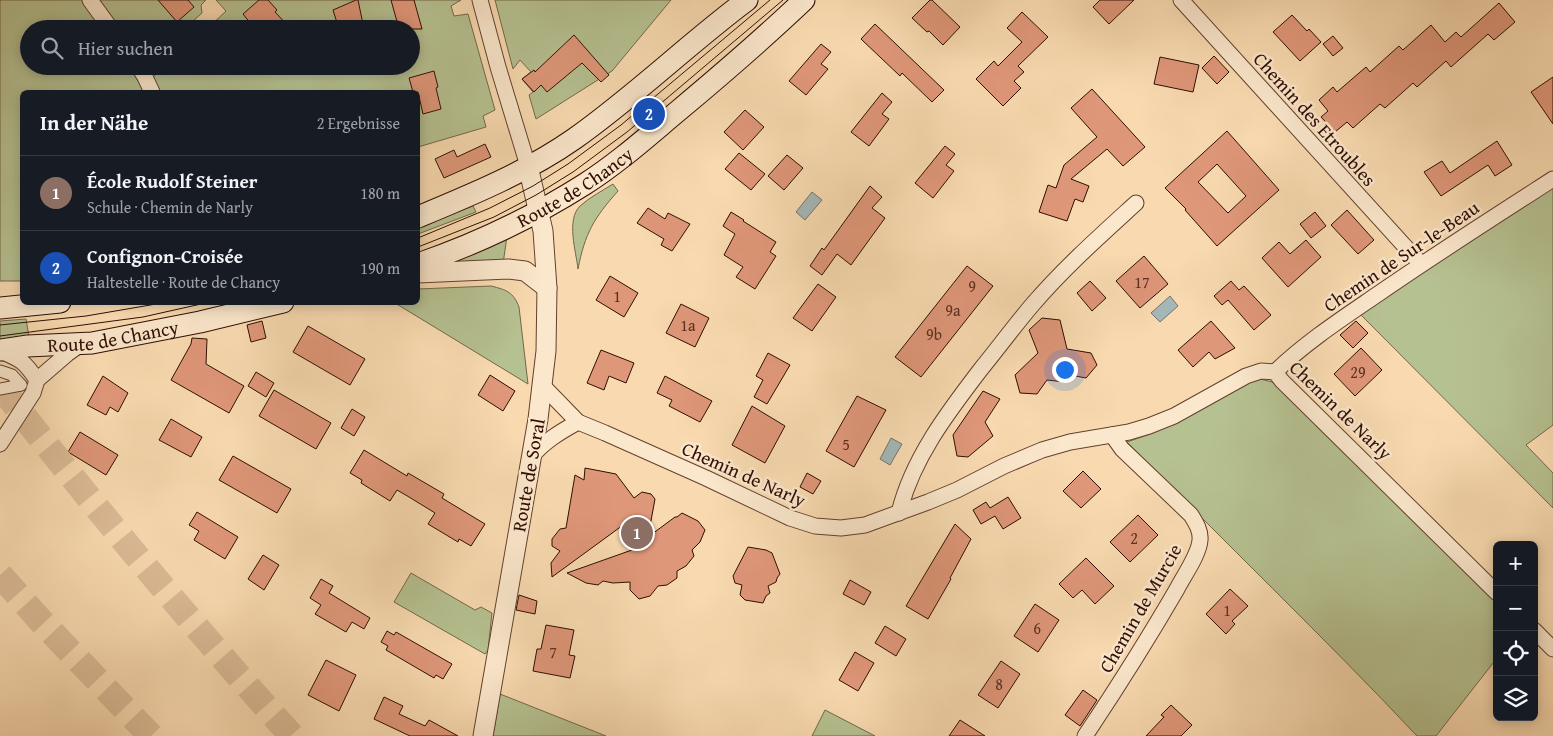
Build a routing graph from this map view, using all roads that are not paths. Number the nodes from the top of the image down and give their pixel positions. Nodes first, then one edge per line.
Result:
1 (90, 0) edge
2 (480, 0) edge
3 (747, 0) edge
4 (804, 0) edge
5 (1181, 0) edge
6 (104, 20) edge
7 (143, 75) edge
8 (151, 90) edge
9 (528, 166) junction
10 (1553, 179) edge
11 (1136, 203) dead end
12 (539, 211) junction
13 (420, 216) edge
14 (420, 263) edge
15 (1421, 264) junction
16 (420, 273) edge
17 (547, 288) junction
18 (30, 305) edge
19 (271, 305) edge
20 (0, 308) edge
21 (81, 344) junction
22 (0, 350) edge
23 (0, 371) edge
24 (1275, 372) junction
25 (37, 380) junction
26 (543, 386) junction
27 (0, 389) edge
28 (578, 422) junction
29 (1112, 435) junction
30 (0, 444) edge
31 (532, 456) junction
32 (899, 513) junction
33 (1493, 589) edge
34 (1535, 631) edge
35 (1553, 649) edge
36 (483, 736) edge
37 (1085, 736) edge

1 - 6 street
2 - 9 street
3 - 9 main road, Route de Chancy
4 - 12 main road, Route de Chancy
5 - 15 street, Chemin des Etroubles
7 - 8 street
9 - 12 street, Route de Soral
9 - 13 main road, Route de Chancy
10 - 15 street, Chemin de Sur-le-Beau
11 - 32 street
12 - 14 main road, Route de Chancy
12 - 17 street, Route de Soral
15 - 24 street, Chemin de Sur-le-Beau
16 - 17 street
17 - 26 street, Route de Soral
18 - 20 main road
19 - 21 main road, Route de Chancy
21 - 22 main road, Route de Chancy
21 - 25 street
22 - 25 street
23 - 27 street
24 - 29 street, Chemin de Narly
24 - 33 street, Chemin de Narly
25 - 30 street
26 - 28 street, Chemin de Narly
26 - 31 street, Route de Soral
28 - 31 street
28 - 32 street, Chemin de Narly
29 - 32 street, Chemin de Narly
29 - 37 street, Chemin de Murcie
31 - 36 street, Route de Soral
34 - 35 street

